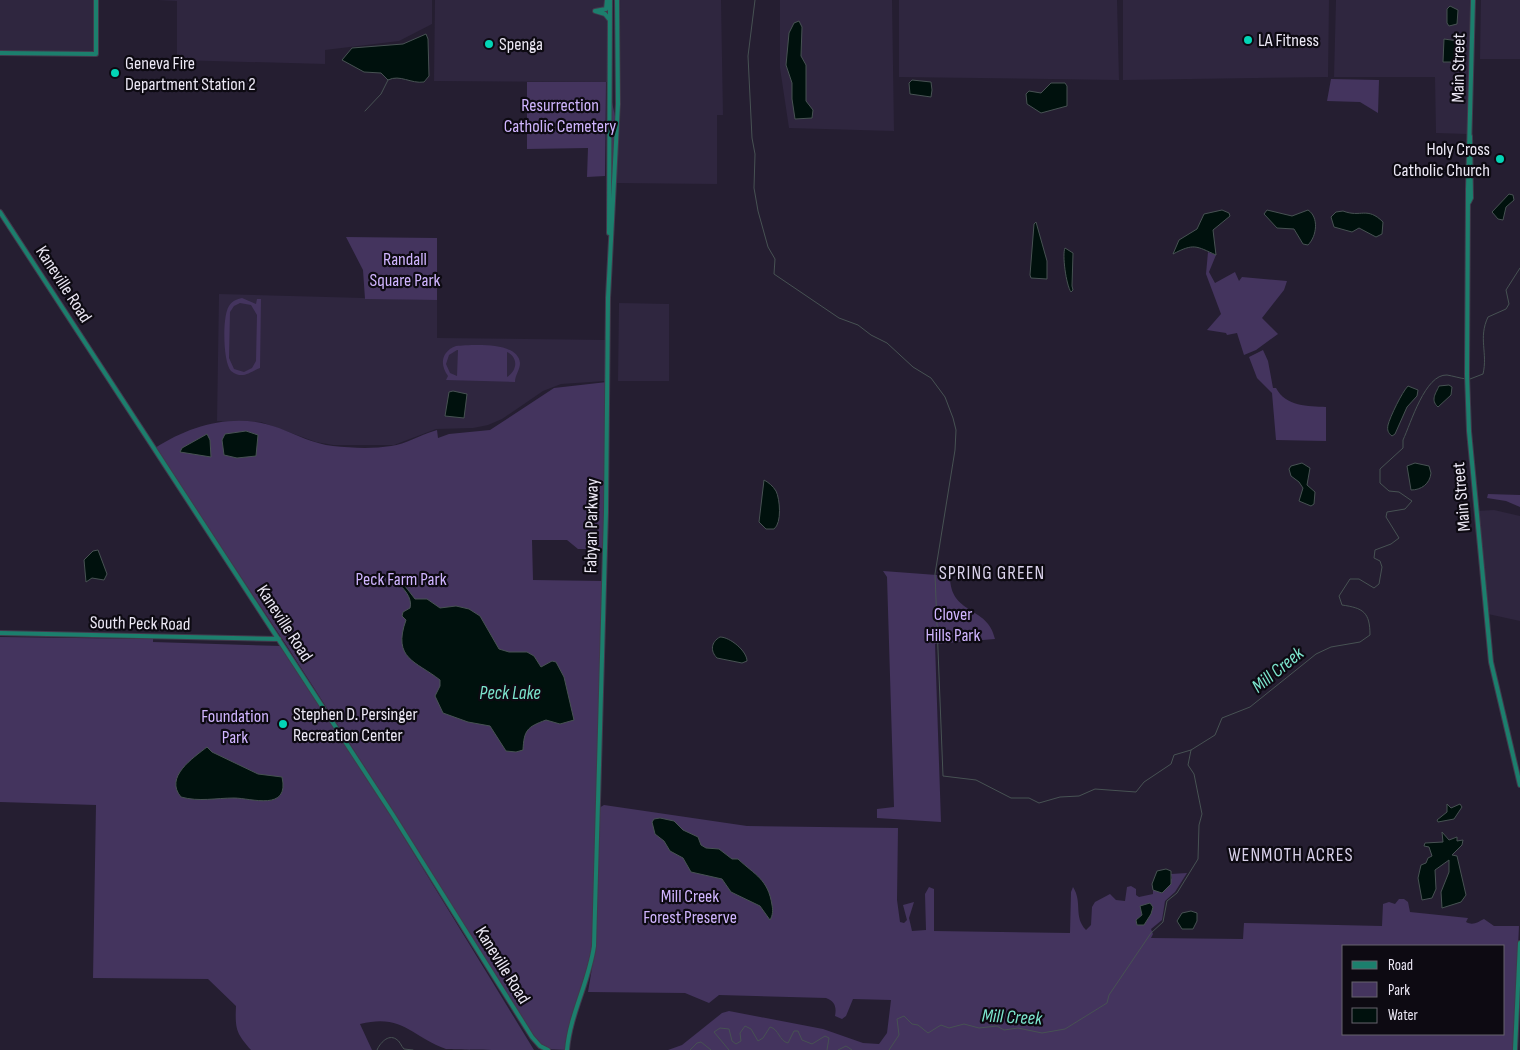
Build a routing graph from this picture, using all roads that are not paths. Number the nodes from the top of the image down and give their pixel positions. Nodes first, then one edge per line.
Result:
1 (96, 0) edge
2 (609, 0) edge
3 (617, 0) edge
4 (1473, 0) edge
5 (610, 20) junction
6 (0, 53) edge
7 (0, 212) edge
8 (609, 253) junction
9 (0, 633) edge
10 (279, 640) junction
11 (1520, 785) edge
12 (1520, 943) edge
13 (547, 1050) edge
14 (567, 1050) edge
15 (1514, 1050) edge

1 - 6 main road
2 - 5 main road
2 - 5 main road
3 - 8 main road, Fabyan Parkway
4 - 11 main road, Main Street
5 - 8 main road
7 - 10 main road, Kaneville Road
8 - 14 main road, Fabyan Parkway
9 - 10 main road, South Peck Road
10 - 13 main road, Kaneville Road
12 - 15 main road

